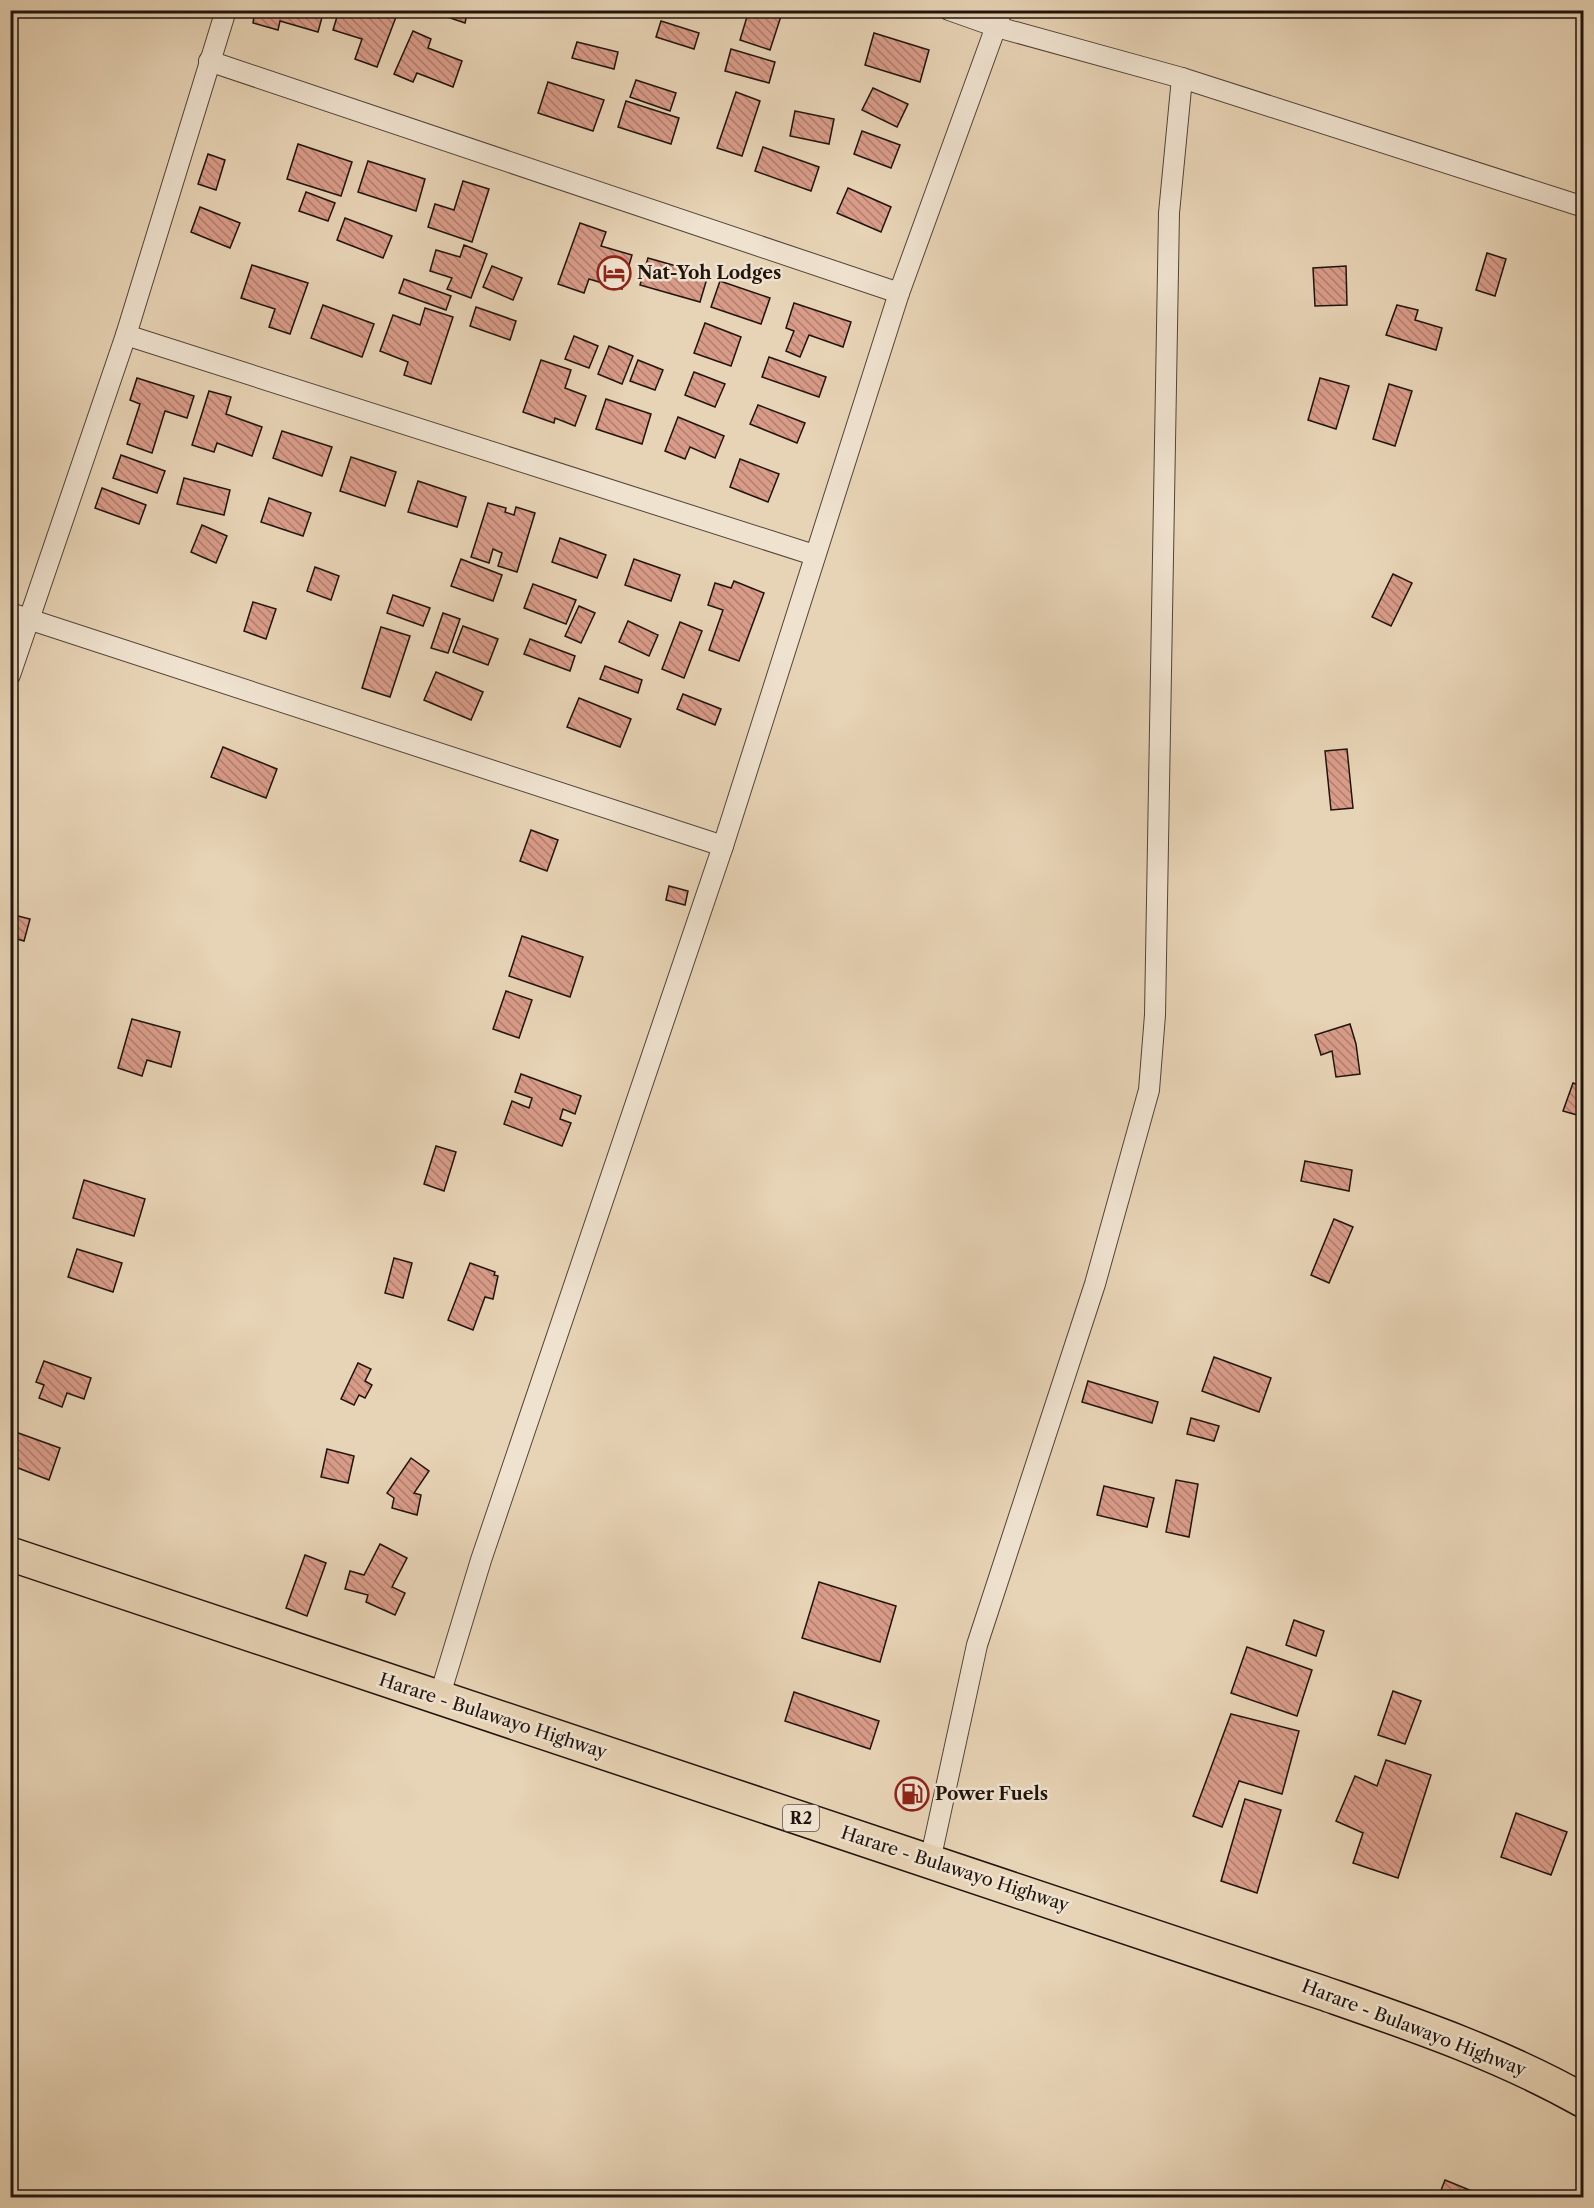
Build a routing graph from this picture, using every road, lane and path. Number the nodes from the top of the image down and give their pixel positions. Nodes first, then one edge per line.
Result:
1 (226, 10) edge
2 (949, 10) edge
3 (999, 19) edge
4 (209, 61) junction
5 (1182, 78) junction
6 (1584, 207) edge
7 (898, 293) junction
8 (126, 335) junction
9 (814, 555) junction
10 (20, 616) edge
11 (10, 675) edge
12 (723, 846) junction
13 (10, 1554) edge
14 (438, 1698) junction
15 (930, 1861) junction
16 (1584, 2101) edge

1 - 4 street
2 - 3 street
3 - 5 street
3 - 7 street
4 - 7 street
4 - 8 street
5 - 6 street
5 - 15 street
7 - 9 street
8 - 9 street
8 - 10 street
9 - 12 street
10 - 11 street
10 - 12 street
12 - 14 street
13 - 14 highway, Harare - Bulawayo Highway / R2
14 - 15 highway, Harare - Bulawayo Highway / R2
15 - 16 highway, Harare - Bulawayo Highway / R2

